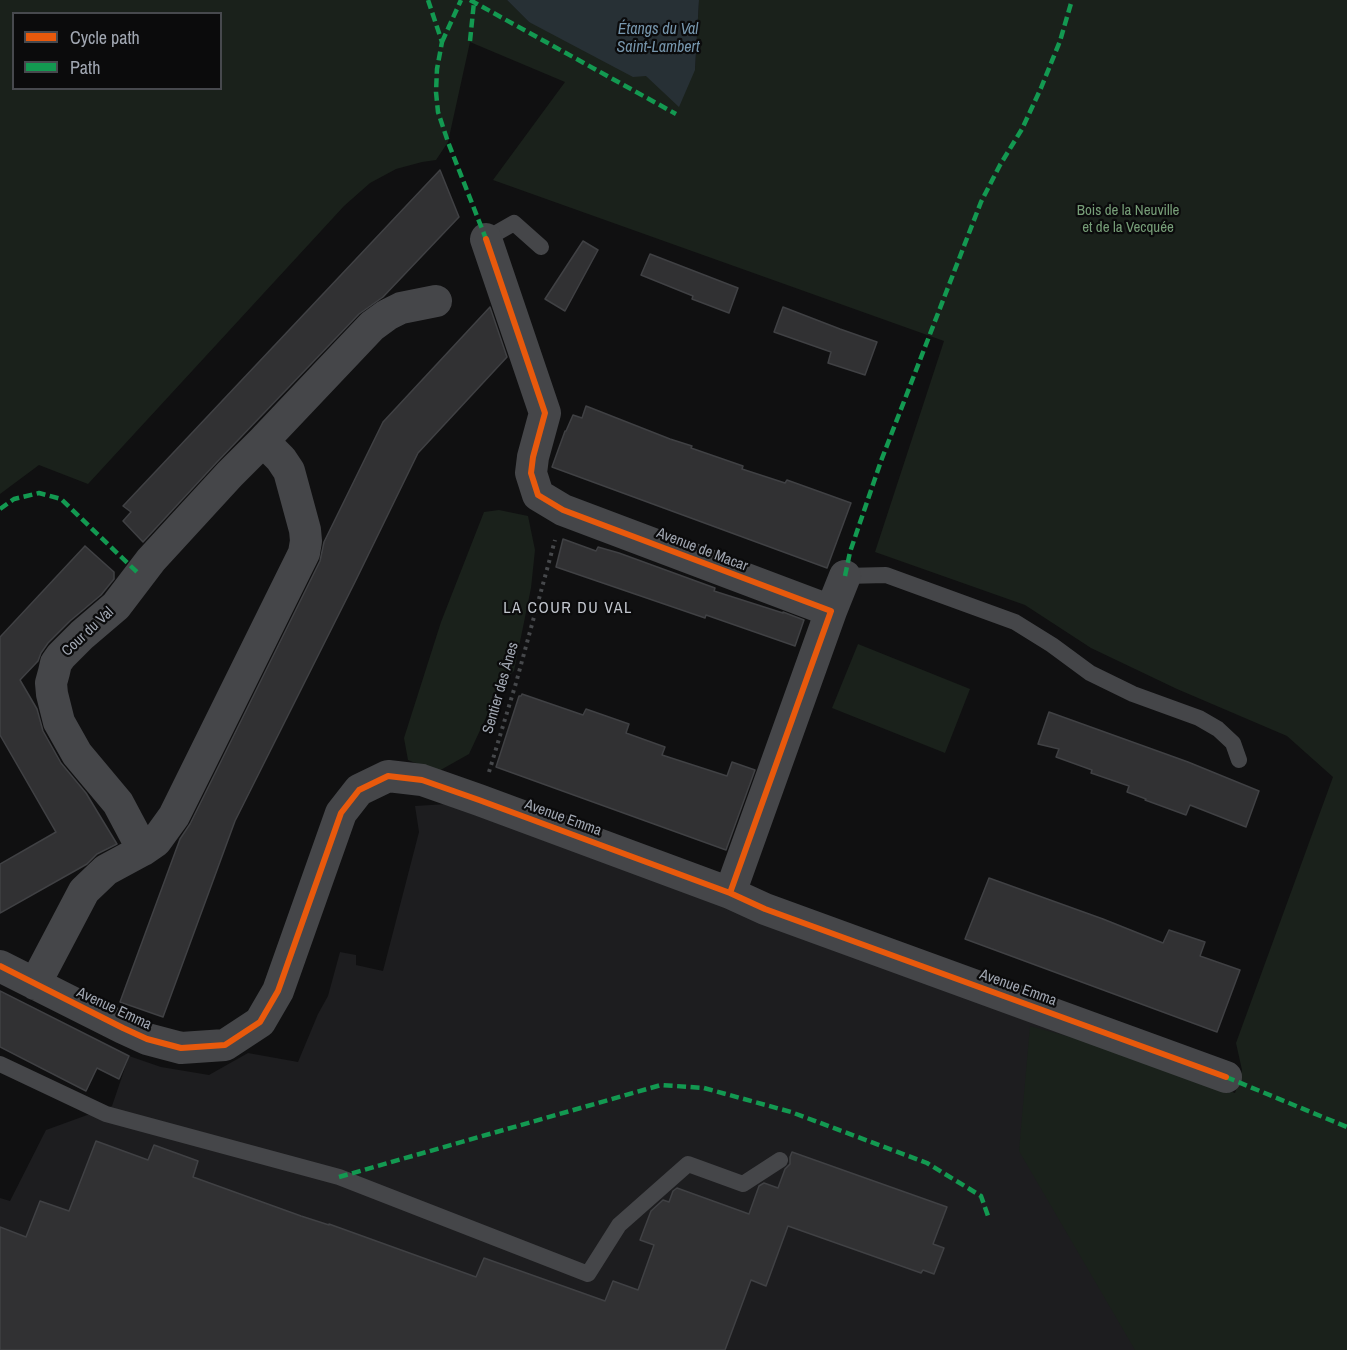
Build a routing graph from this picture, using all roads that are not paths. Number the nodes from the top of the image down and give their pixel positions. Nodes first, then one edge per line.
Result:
1 (486, 239) joint
2 (541, 248) dead end
3 (436, 301) dead end
4 (263, 441) junction
5 (845, 576) joint
6 (831, 611) junction
7 (1239, 760) dead end
8 (143, 850) junction
9 (730, 893) junction
10 (0, 966) edge
11 (35, 984) junction
12 (0, 1064) edge
13 (1226, 1077) dead end
14 (780, 1160) dead end

1 - 2 lane
1 - 6 street, Avenue de Macar
3 - 4 street, Cour du Val
4 - 8 street
4 - 8 street, Cour du Val
5 - 6 street
5 - 7 lane
6 - 9 street
8 - 11 street
9 - 11 street, Avenue Emma
9 - 13 street, Avenue Emma
10 - 11 street
12 - 14 lane

